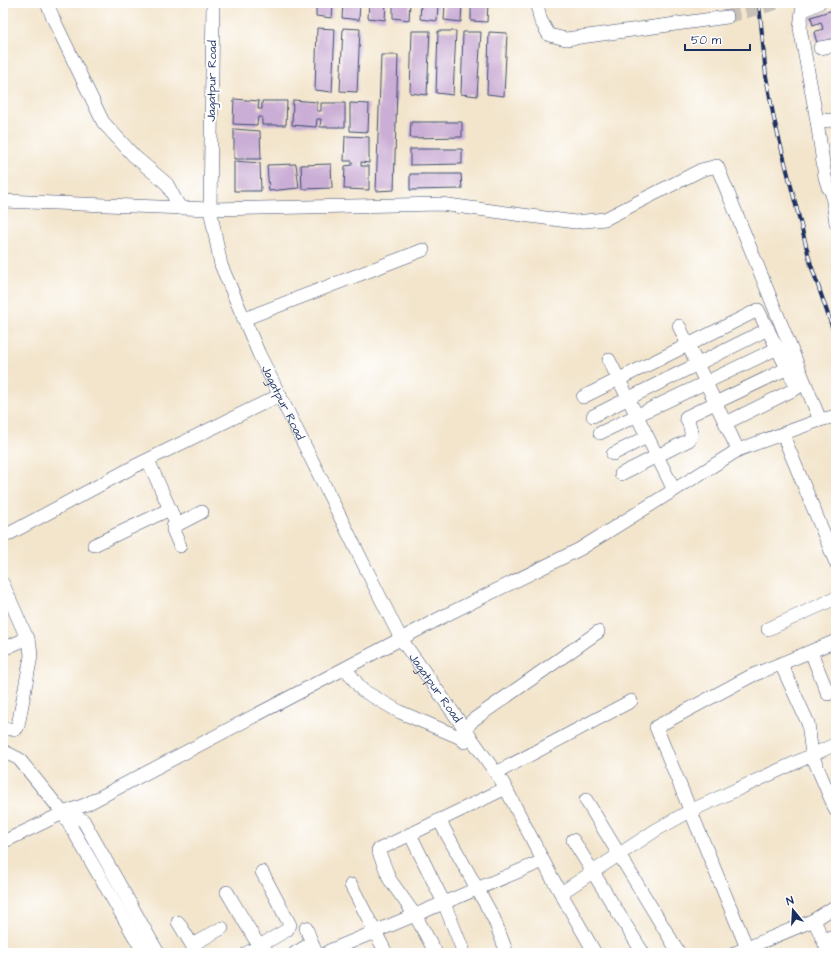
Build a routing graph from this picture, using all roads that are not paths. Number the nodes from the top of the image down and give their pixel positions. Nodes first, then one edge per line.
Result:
1 (47, 3) edge
2 (213, 3) edge
3 (537, 3) edge
4 (819, 3) edge
5 (727, 17) tunnel mouth
6 (836, 45) edge
7 (820, 48) dead end
8 (836, 120) edge
9 (817, 121) junction
10 (834, 197) edge
11 (3, 202) edge
12 (180, 208) junction
13 (210, 209) junction
14 (836, 223) edge
15 (423, 250) dead end
16 (244, 319) junction
17 (679, 326) dead end
18 (768, 329) junction
19 (688, 345) junction
20 (778, 348) junction
21 (609, 360) dead end
22 (697, 364) junction
23 (788, 368) junction
24 (618, 379) junction
25 (706, 383) junction
26 (280, 395) junction
27 (583, 397) dead end
28 (628, 398) junction
29 (716, 404) junction
30 (637, 415) junction
31 (593, 416) dead end
32 (836, 416) edge
33 (820, 420) junction
34 (726, 423) junction
35 (600, 433) dead end
36 (783, 435) junction
37 (647, 437) junction
38 (738, 450) junction
39 (613, 454) dead end
40 (658, 456) junction
41 (148, 460) junction
42 (621, 474) dead end
43 (674, 490) junction
44 (170, 509) junction
45 (202, 512) dead end
46 (177, 525) junction
47 (3, 537) edge
48 (94, 545) dead end
49 (180, 546) dead end
50 (836, 563) edge
51 (4, 588) edge
52 (836, 598) edge
53 (768, 629) dead end
54 (598, 632) dead end
55 (28, 638) junction
56 (401, 639) junction
57 (836, 641) edge
58 (3, 649) edge
59 (811, 652) junction
60 (782, 664) junction
61 (346, 669) junction
62 (836, 690) edge
63 (631, 701) dead end
64 (3, 729) edge
65 (462, 733) junction
66 (836, 744) edge
67 (3, 751) edge
68 (812, 754) junction
69 (496, 772) junction
70 (506, 788) junction
71 (586, 800) dead end
72 (690, 811) junction
73 (836, 811) edge
74 (63, 813) junction
75 (439, 820) junction
76 (410, 834) junction
77 (573, 840) dead end
78 (3, 842) edge
79 (619, 856) junction
80 (543, 861) junction
81 (262, 872) dead end
82 (592, 872) junction
83 (351, 885) dead end
84 (478, 889) junction
85 (227, 892) dead end
86 (561, 893) junction
87 (444, 903) junction
88 (836, 906) edge
89 (414, 916) junction
90 (814, 920) junction
91 (178, 922) dead end
92 (222, 928) dead end
93 (306, 928) dead end
94 (376, 932) junction
95 (836, 935) edge
96 (823, 940) junction
97 (259, 946) junction
98 (462, 948) dead end
99 (747, 948) junction
100 (194, 949) edge
101 (319, 949) edge
102 (144, 953) edge
103 (158, 953) edge
104 (247, 953) edge
105 (295, 953) edge
106 (386, 953) edge
107 (436, 953) edge
108 (507, 953) edge
109 (595, 953) edge
110 (643, 953) edge
111 (679, 953) edge
112 (735, 953) edge
113 (829, 953) edge

1 - 12 street
2 - 13 street, Jagatpur Road
3 - 5 street
4 - 9 street
6 - 7 street
8 - 9 street
9 - 10 street
10 - 14 street
11 - 12 street
12 - 13 street
13 - 16 street, Jagatpur Road
13 - 33 street
15 - 16 street
16 - 26 street, Jagatpur Road
17 - 19 street
18 - 19 street
18 - 20 street
18 - 22 street
19 - 22 street
19 - 24 street
20 - 23 street
20 - 25 street
21 - 24 street
22 - 25 street
22 - 28 street
23 - 29 street
23 - 34 street
24 - 27 street
24 - 28 street
25 - 29 street
25 - 30 street
26 - 41 street
26 - 56 street, Jagatpur Road
28 - 30 street
28 - 31 street
29 - 34 street
29 - 40 street
30 - 35 street
30 - 37 street
32 - 33 street
33 - 36 street
34 - 38 street
36 - 38 street
36 - 50 street
37 - 39 street
37 - 40 street
38 - 43 street
40 - 42 street
40 - 43 street
41 - 44 street
41 - 47 street
43 - 56 street
44 - 46 street
44 - 48 street
45 - 46 street
46 - 49 street
51 - 55 street
52 - 53 street
54 - 65 street
55 - 58 street
55 - 64 street
56 - 61 street
56 - 65 street, Jagatpur Road
57 - 59 street
59 - 60 street
59 - 62 street
60 - 68 street
60 - 72 street
61 - 65 street, Jagatpur Road
61 - 74 street
63 - 69 street
65 - 69 street, Jagatpur Road
66 - 68 street
67 - 74 street
68 - 72 street
68 - 73 street
69 - 70 street, Jagatpur Road
70 - 75 street
70 - 80 street, Jagatpur Road
71 - 79 street
72 - 79 street
72 - 99 street
74 - 78 street
74 - 102 street
74 - 103 street
75 - 76 street
75 - 84 street
76 - 87 street
76 - 89 street
77 - 82 street
79 - 82 street
79 - 111 street
80 - 84 street
80 - 86 street, Jagatpur Road
81 - 97 street
82 - 86 street
82 - 110 street
83 - 94 street
84 - 87 street
84 - 108 street
85 - 97 street
86 - 109 street, Jagatpur Road
87 - 89 street
87 - 98 street
88 - 90 street
89 - 94 street
89 - 107 street
90 - 96 street
90 - 99 street
91 - 100 street
92 - 100 street
93 - 101 street
94 - 101 street
94 - 106 street
95 - 96 street
96 - 113 street
97 - 104 street
99 - 112 street
101 - 105 street

